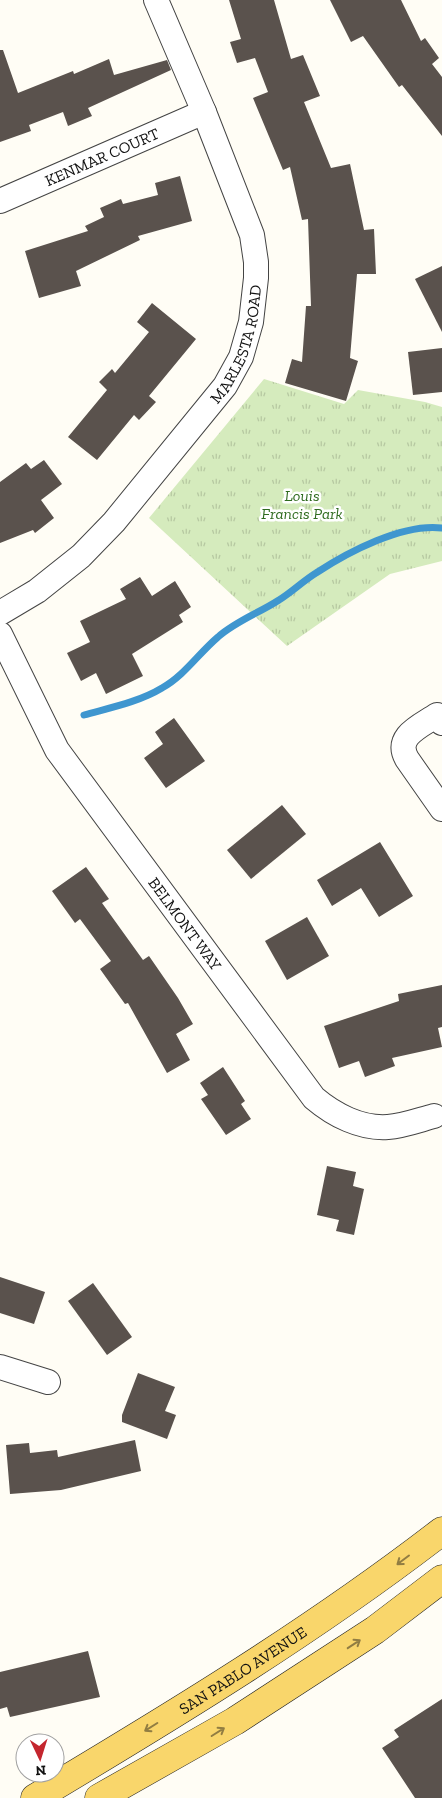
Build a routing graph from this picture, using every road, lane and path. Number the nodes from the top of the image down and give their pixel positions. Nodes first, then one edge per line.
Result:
1 (156, 0) edge
2 (204, 112) junction
3 (0, 201) edge
4 (0, 613) edge
5 (0, 634) edge
6 (442, 723) edge
7 (442, 728) edge
8 (442, 786) edge
9 (442, 809) edge
10 (434, 1116) dead end
11 (0, 1366) edge
12 (48, 1382) dead end
13 (442, 1531) edge
14 (442, 1580) edge
15 (35, 1798) edge
16 (99, 1798) edge

1 - 2 street, MARLESTA ROAD
2 - 3 street, KENMAR COURT
2 - 4 street, MARLESTA ROAD
5 - 10 street, BELMONT WAY
6 - 9 street
7 - 8 street
11 - 12 street
13 -> 15 main road, SAN PABLO AVENUE
16 -> 14 main road

